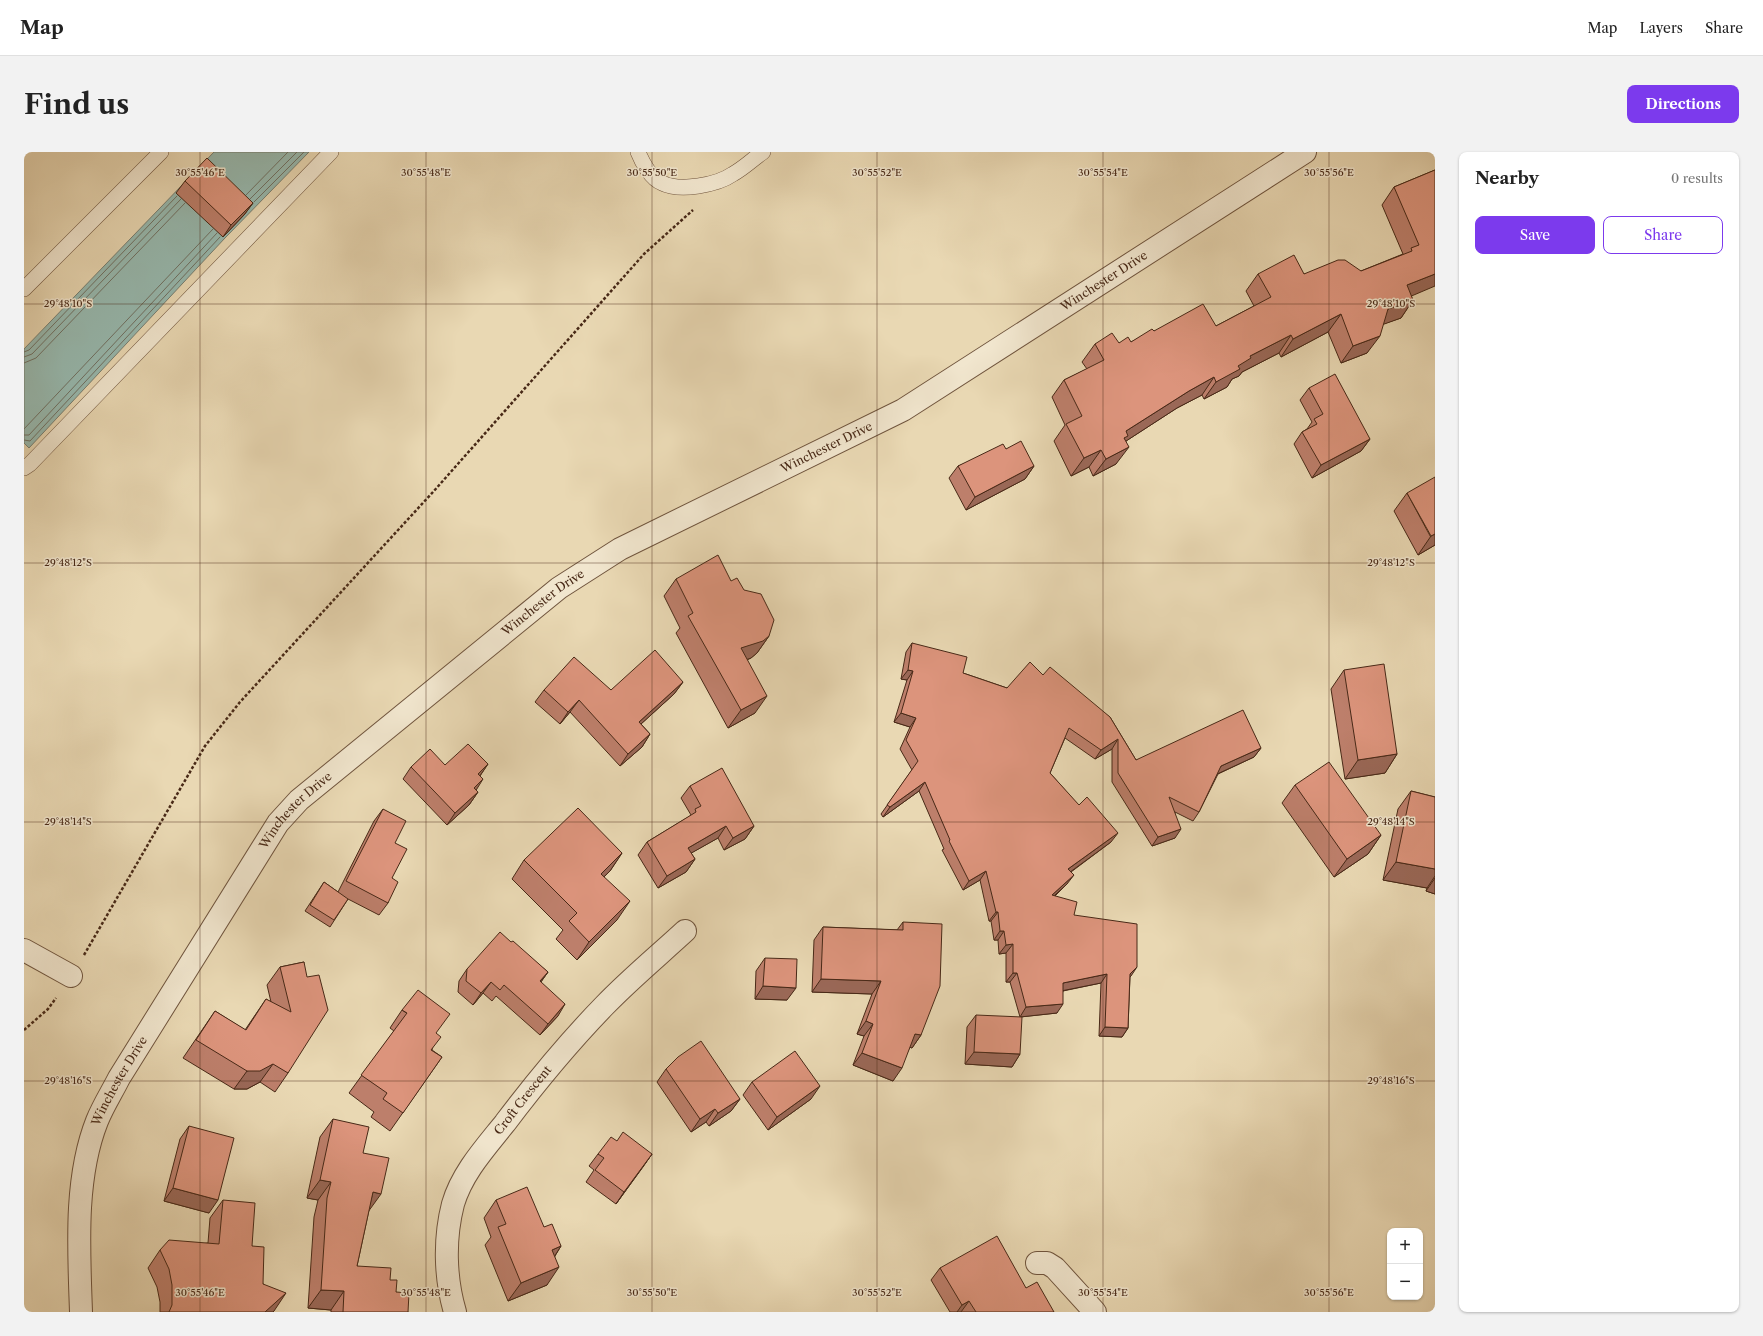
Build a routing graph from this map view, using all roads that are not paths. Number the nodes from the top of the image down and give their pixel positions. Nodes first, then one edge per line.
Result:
1 (161, 152) edge
2 (331, 152) edge
3 (638, 152) edge
4 (763, 152) edge
5 (1305, 152) edge
6 (24, 289) edge
7 (24, 468) edge
8 (685, 930) dead end
9 (24, 950) edge
10 (71, 976) road end
11 (1037, 1263) dead end
12 (80, 1312) edge
13 (456, 1312) edge
14 (1095, 1312) edge

1 - 6 lane
2 - 7 lane
3 - 4 lane
5 - 12 street, Winchester Drive
8 - 13 street, Croft Crescent
9 - 10 street
11 - 14 street

